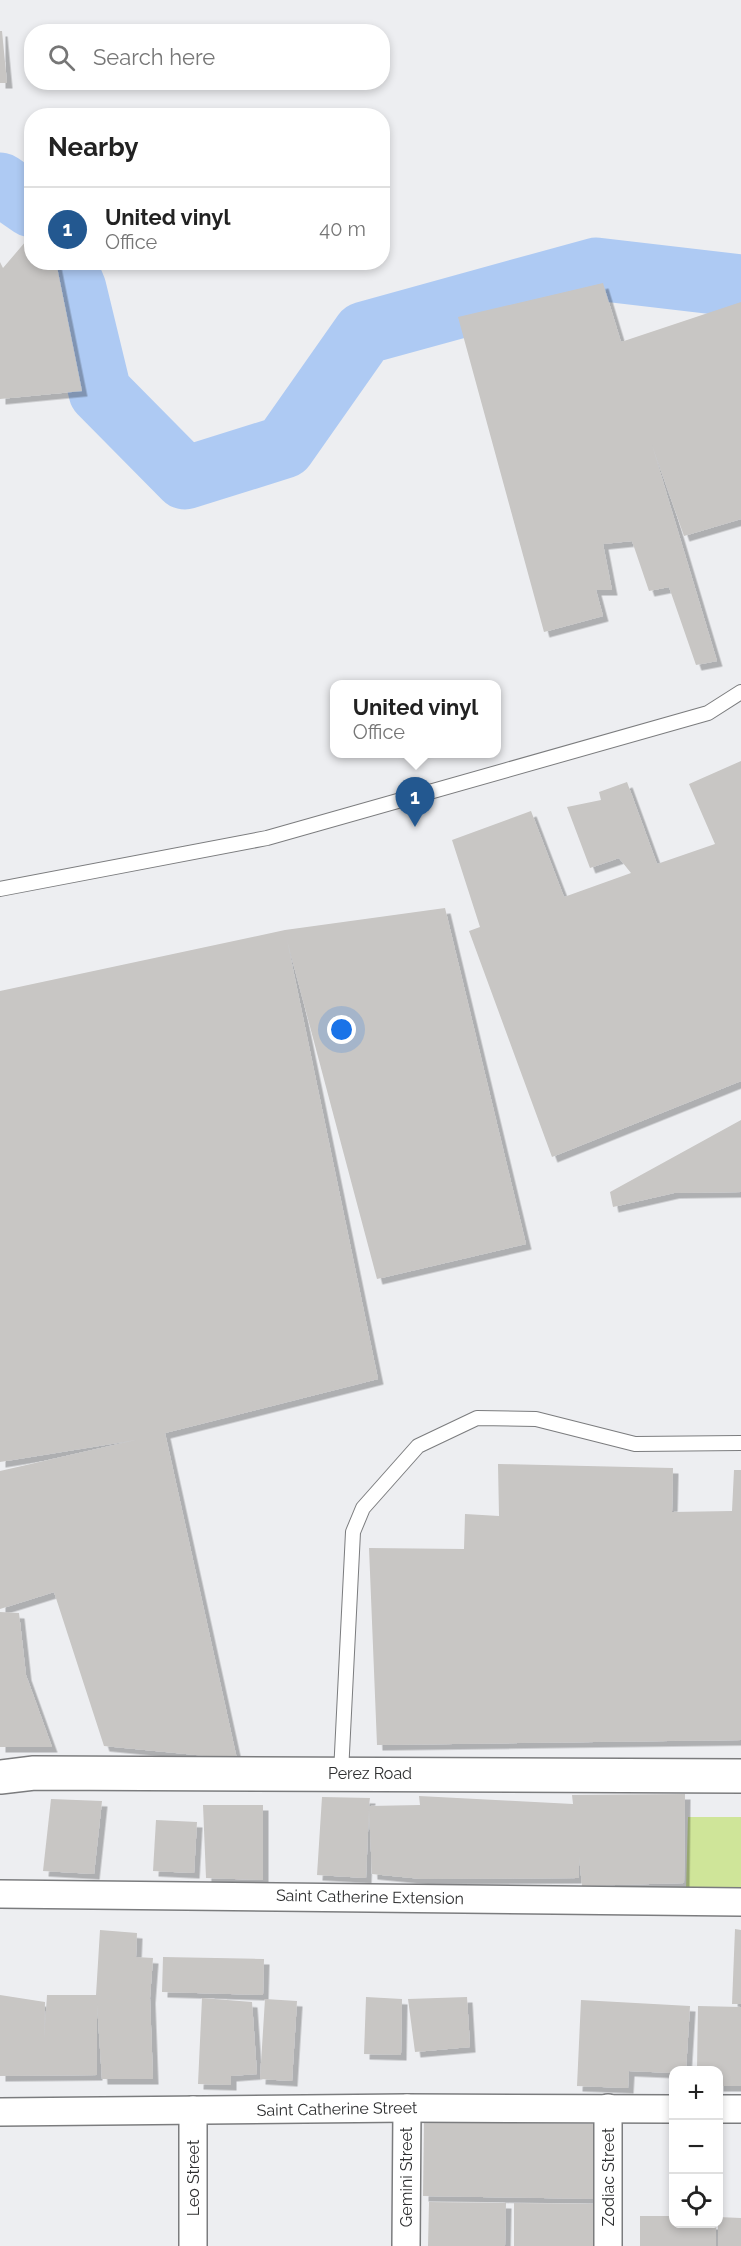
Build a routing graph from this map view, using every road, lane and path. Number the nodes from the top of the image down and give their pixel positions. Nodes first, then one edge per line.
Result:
1 (741, 692) edge
2 (0, 889) edge
3 (741, 1443) edge
4 (341, 1773) junction
5 (741, 1776) edge
6 (0, 1777) edge
7 (0, 1894) edge
8 (741, 1902) edge
9 (406, 2108) junction
10 (608, 2109) junction
11 (669, 2109) edge
12 (723, 2109) edge
13 (741, 2109) edge
14 (193, 2110) junction
15 (0, 2112) edge
16 (193, 2246) edge
17 (406, 2246) edge
18 (608, 2246) edge

1 - 2 lane
3 - 4 lane
4 - 5 street, Perez Road
4 - 6 street, Perez Road
7 - 8 street, Saint Catherine Extension
9 - 10 street, Saint Catherine Street
9 - 14 street, Saint Catherine Street
9 - 17 street, Gemini Street
10 - 11 street, Saint Catherine Street
10 - 18 street, Zodiac Street
12 - 13 street
14 - 15 street, Saint Catherine Street
14 - 16 street, Leo Street

